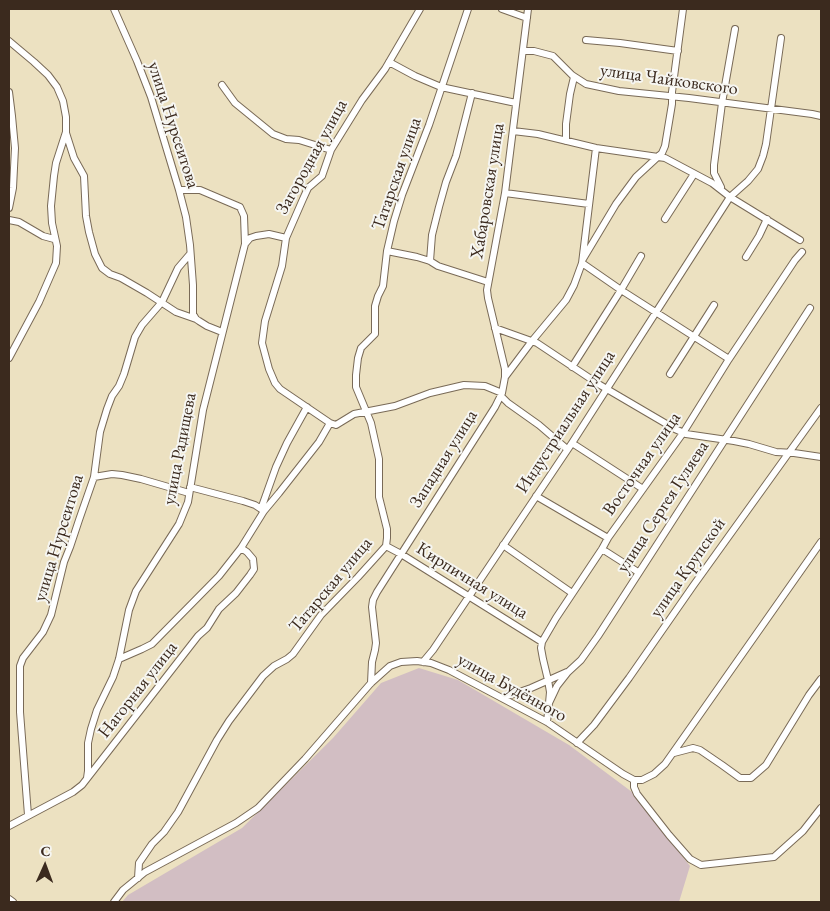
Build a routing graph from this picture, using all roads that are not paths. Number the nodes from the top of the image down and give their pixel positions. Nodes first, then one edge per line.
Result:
1 (114, 9) edge
2 (420, 9) edge
3 (468, 9) edge
4 (502, 9) edge
5 (528, 9) edge
6 (683, 9) edge
7 (527, 18) junction
8 (735, 29) dead end
9 (781, 38) dead end
10 (586, 40) dead end
11 (9, 41) edge
12 (523, 51) junction
13 (678, 51) junction
14 (389, 62) junction
15 (574, 77) junction
16 (222, 85) dead end
17 (441, 87) junction
18 (9, 92) edge
19 (472, 93) junction
20 (672, 96) junction
21 (516, 103) junction
22 (722, 103) junction
23 (771, 109) junction
24 (821, 116) edge
25 (513, 131) junction
26 (66, 132) junction
27 (566, 141) junction
28 (596, 148) junction
29 (331, 150) junction
30 (660, 155) junction
31 (694, 174) junction
32 (179, 190) junction
33 (723, 190) junction
34 (504, 193) junction
35 (730, 197) junction
36 (589, 204) junction
37 (9, 208) edge
38 (664, 219) dead end
39 (767, 219) junction
40 (9, 220) edge
41 (286, 238) junction
42 (54, 239) junction
43 (800, 240) dead end
44 (245, 244) junction
45 (387, 251) junction
46 (802, 252) dead end
47 (190, 254) junction
48 (641, 256) dead end
49 (746, 257) dead end
50 (430, 261) junction
51 (582, 263) junction
52 (488, 282) junction
53 (621, 290) junction
54 (162, 302) junction
55 (714, 305) dead end
56 (810, 308) dead end
57 (656, 312) junction
58 (196, 319) junction
59 (495, 328) junction
60 (222, 332) junction
61 (694, 336) junction
62 (532, 341) junction
63 (9, 358) edge
64 (729, 359) junction
65 (572, 367) junction
66 (670, 374) dead end
67 (506, 377) junction
68 (607, 388) junction
69 (501, 394) junction
70 (307, 407) junction
71 (821, 408) edge
72 (366, 412) junction
73 (330, 424) junction
74 (683, 433) junction
75 (724, 440) junction
76 (572, 443) junction
77 (567, 450) junction
78 (789, 452) junction
79 (821, 457) edge
80 (94, 477) junction
81 (643, 489) junction
82 (189, 490) junction
83 (536, 496) junction
84 (263, 510) junction
85 (608, 538) junction
86 (821, 542) edge
87 (503, 545) junction
88 (386, 546) junction
89 (240, 548) junction
90 (602, 549) junction
91 (401, 554) junction
92 (638, 572) junction
93 (572, 593) junction
94 (468, 597) junction
95 (542, 642) junction
96 (119, 659) junction
97 (423, 662) junction
98 (568, 672) junction
99 (821, 679) edge
100 (548, 680) junction
101 (371, 683) junction
102 (502, 698) junction
103 (549, 703) junction
104 (547, 722) junction
105 (577, 743) junction
106 (674, 752) junction
107 (87, 778) junction
108 (634, 780) junction
109 (821, 808) edge
110 (28, 815) junction
111 (9, 826) edge
112 (138, 878) junction
113 (9, 899) edge
114 (12, 902) edge
115 (114, 902) edge

1 - 32 street, улица Нурсеитова
2 - 14 street, Загородная улица
3 - 17 street, Татарская улица
4 - 7 street
5 - 7 street, Хабаровская улица
6 - 13 street
7 - 12 street, Хабаровская улица
8 - 22 street
9 - 23 street, Индустриальная улица
10 - 13 street
11 - 26 street
12 - 15 street, улица Чайковского
12 - 21 street, Хабаровская улица
13 - 20 street
14 - 17 street
14 - 29 street, Загородная улица
15 - 20 street, улица Чайковского
15 - 27 street
16 - 29 street
17 - 19 street
17 - 45 street, Татарская улица
18 - 37 street
19 - 21 street
19 - 50 street
20 - 22 street, улица Чайковского
20 - 30 street
21 - 25 street, Хабаровская улица
22 - 23 street, улица Чайковского
22 - 33 street
23 - 24 street, улица Чайковского
23 - 35 street, Индустриальная улица
25 - 27 street
25 - 34 street, Хабаровская улица
26 - 42 street
26 - 54 street
27 - 28 street
28 - 30 street
28 - 36 street, Западная улица
29 - 41 street, Загородная улица
30 - 31 street
30 - 51 street, Западная улица
31 - 33 street
31 - 38 street
32 - 44 street, улица Радищева
32 - 47 street, улица Нурсеитова
33 - 35 street
34 - 36 street
34 - 52 street, Хабаровская улица
35 - 39 street
35 - 57 street, Индустриальная улица
36 - 51 street, Западная улица
39 - 43 street
39 - 49 street
40 - 42 street
41 - 44 street
41 - 70 street, Загородная улица
42 - 63 street
44 - 60 street, улица Радищева
45 - 50 street
45 - 72 street, Татарская улица
46 - 64 street, Восточная улица
47 - 54 street, улица Нурсеитова
47 - 58 street, улица Нурсеитова
48 - 53 street
50 - 52 street
51 - 53 street
51 - 62 street, Западная улица
52 - 59 street, Хабаровская улица
53 - 57 street
53 - 65 street
54 - 58 street
54 - 80 street, улица Нурсеитова
55 - 61 street
56 - 75 street, улица Сергея Гуляева
57 - 61 street
57 - 68 street, Индустриальная улица
58 - 60 street
59 - 62 street
59 - 67 street, Хабаровская улица
60 - 82 street, улица Радищева
61 - 64 street
61 - 66 street
62 - 65 street
62 - 67 street, Западная улица
64 - 74 street, Восточная улица
65 - 68 street
67 - 69 street, Западная улица
68 - 74 street
68 - 76 street, Индустриальная улица
69 - 72 street
69 - 77 street
69 - 91 street, Западная улица
70 - 73 street, Загородная улица
70 - 84 street
71 - 78 street, улица Крупской
72 - 73 street
72 - 88 street, Татарская улица
73 - 84 street, Нагорная улица
74 - 75 street
74 - 81 street, Восточная улица
75 - 78 street
75 - 92 street, улица Сергея Гуляева
76 - 77 street, Индустриальная улица
76 - 81 street
77 - 83 street, Индустриальная улица
78 - 79 street
78 - 105 street, улица Крупской
80 - 82 street
80 - 110 street, улица Нурсеитова
81 - 85 street, Восточная улица
82 - 84 street
82 - 96 street, улица Радищева
83 - 85 street
83 - 87 street, Индустриальная улица
84 - 89 street, Нагорная улица
85 - 90 street, Восточная улица
86 - 106 street
87 - 93 street
87 - 94 street, Индустриальная улица
88 - 91 street, Кирпичная улица
88 - 112 street, Татарская улица
89 - 96 street, Нагорная улица
89 - 107 street, Нагорная улица
90 - 92 street
90 - 93 street, Восточная улица
91 - 94 street, Кирпичная улица
91 - 101 street, Западная улица
92 - 98 street, улица Сергея Гуляева
93 - 95 street, Восточная улица
94 - 95 street, Кирпичная улица
94 - 97 street, Индустриальная улица
95 - 100 street
96 - 107 street, улица Радищева
97 - 101 street, улица Будённого
97 - 102 street, улица Будённого
98 - 100 street
98 - 103 street, улица Сергея Гуляева
99 - 106 street
100 - 102 street
100 - 103 street
101 - 112 street, улица Будённого
102 - 104 street, улица Будённого
103 - 104 street, улица Сергея Гуляева
104 - 105 street, улица Будённого
105 - 108 street, улица Будённого
106 - 108 street
107 - 110 street, Нагорная улица
108 - 109 street
110 - 111 street, Нагорная улица
112 - 115 street
113 - 114 street

